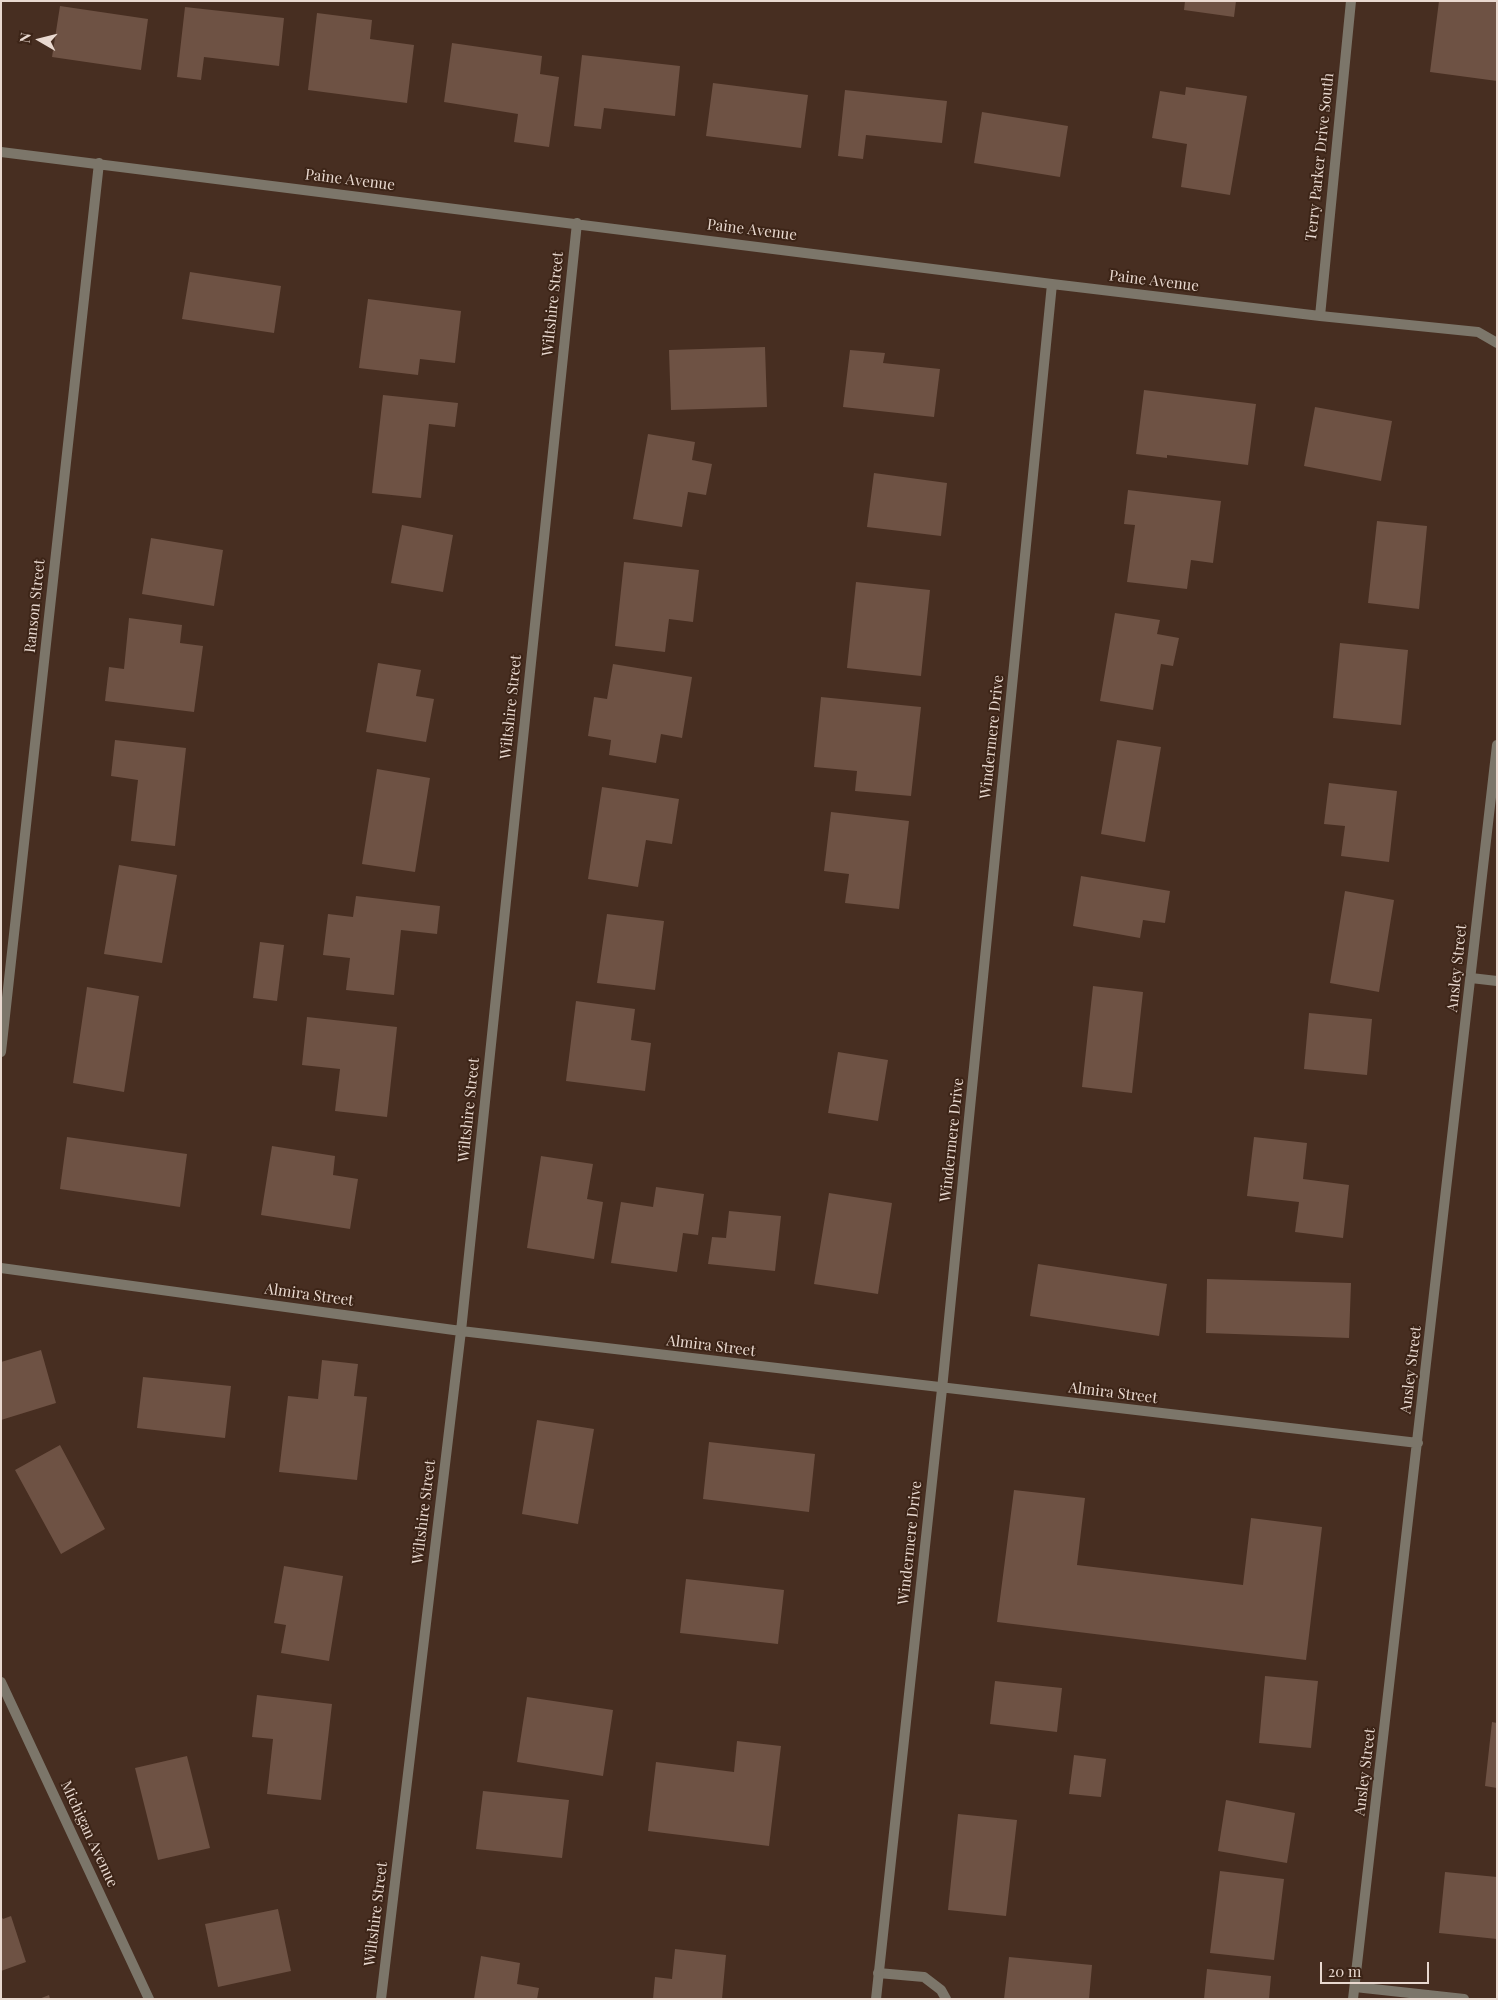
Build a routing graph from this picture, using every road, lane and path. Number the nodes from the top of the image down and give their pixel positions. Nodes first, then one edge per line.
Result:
1 (1351, 1) edge
2 (1, 152) edge
3 (98, 163) junction
4 (577, 223) junction
5 (1052, 284) junction
6 (1320, 316) junction
7 (1497, 343) edge
8 (1497, 745) edge
9 (1471, 978) junction
10 (1497, 981) edge
11 (1, 1052) edge
12 (1, 1268) edge
13 (460, 1330) junction
14 (942, 1389) junction
15 (1418, 1443) junction
16 (1, 1682) edge
17 (878, 1973) junction
18 (1355, 1987) junction
19 (149, 1999) edge
20 (381, 1999) edge
21 (876, 1999) edge
22 (946, 1999) edge
23 (1354, 1999) edge
24 (1464, 1999) edge

1 - 6 street, Terry Parker Drive South
2 - 3 street, Paine Avenue
3 - 4 street, Paine Avenue
3 - 11 street, Ranson Street
4 - 5 street, Paine Avenue
4 - 13 street, Wiltshire Street
5 - 6 street, Paine Avenue
5 - 14 street, Windermere Drive
6 - 7 street, Paine Avenue
8 - 9 street, Ansley Street
9 - 10 street
9 - 15 street, Ansley Street
12 - 13 street, Almira Street
13 - 14 street, Almira Street
13 - 20 street, Wiltshire Street
14 - 15 street, Almira Street
14 - 17 street, Windermere Drive
15 - 18 street, Ansley Street
16 - 19 street, Michigan Avenue
17 - 21 street, Windermere Drive
17 - 22 street
18 - 23 street, Ansley Street
18 - 24 street

